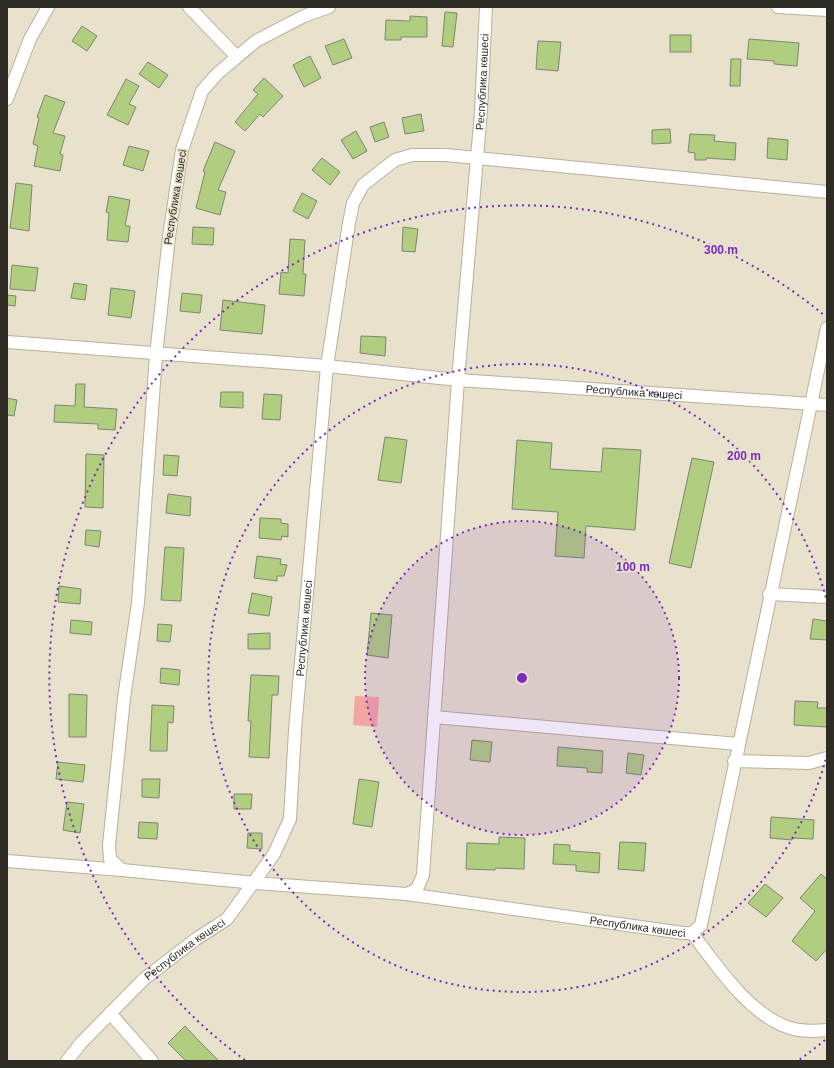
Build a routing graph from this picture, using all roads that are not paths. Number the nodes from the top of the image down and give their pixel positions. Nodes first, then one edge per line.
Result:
1 (48, 7) edge
2 (189, 7) edge
3 (329, 7) edge
4 (486, 7) edge
5 (778, 7) edge
6 (827, 10) edge
7 (237, 57) junction
8 (7, 99) edge
9 (477, 156) junction
10 (827, 192) edge
11 (827, 328) edge
12 (7, 342) edge
13 (156, 355) junction
14 (327, 366) junction
15 (458, 380) junction
16 (810, 404) junction
17 (827, 405) edge
18 (769, 594) junction
19 (827, 597) edge
20 (434, 717) junction
21 (738, 744) junction
22 (827, 758) edge
23 (734, 761) junction
24 (7, 861) edge
25 (122, 870) junction
26 (255, 883) junction
27 (412, 892) junction
28 (692, 933) junction
29 (110, 1014) junction
30 (827, 1030) edge
31 (67, 1061) edge
32 (152, 1061) edge

1 - 8 street
2 - 7 street
3 - 7 street, Республика көшесі
4 - 9 street, Республика көшесі
5 - 6 street
7 - 13 street, Республика көшесі
9 - 10 street, Республика көшесі
9 - 14 street, Республика көшесі
9 - 15 street, Республика көшесі
11 - 16 street, Республика көшесі
12 - 13 street, Республика көшесі
13 - 14 street, Республика көшесі
13 - 25 street, Республика көшесі
14 - 15 street, Республика көшесі
14 - 26 street, Республика көшесі
15 - 16 street, Республика көшесі
15 - 20 street, Республика көшесі
16 - 17 street, Республика көшесі
16 - 18 street, Республика көшесі
18 - 19 street
18 - 21 street, Республика көшесі
20 - 21 street
20 - 27 street, Республика көшесі
21 - 23 street, Республика көшесі
22 - 23 street
23 - 28 street, Республика көшесі
24 - 25 street
25 - 26 street
26 - 27 street
26 - 29 street, Республика көшесі
27 - 28 street, Республика көшесі
28 - 30 street
29 - 31 street, Республика көшесі
29 - 32 street

